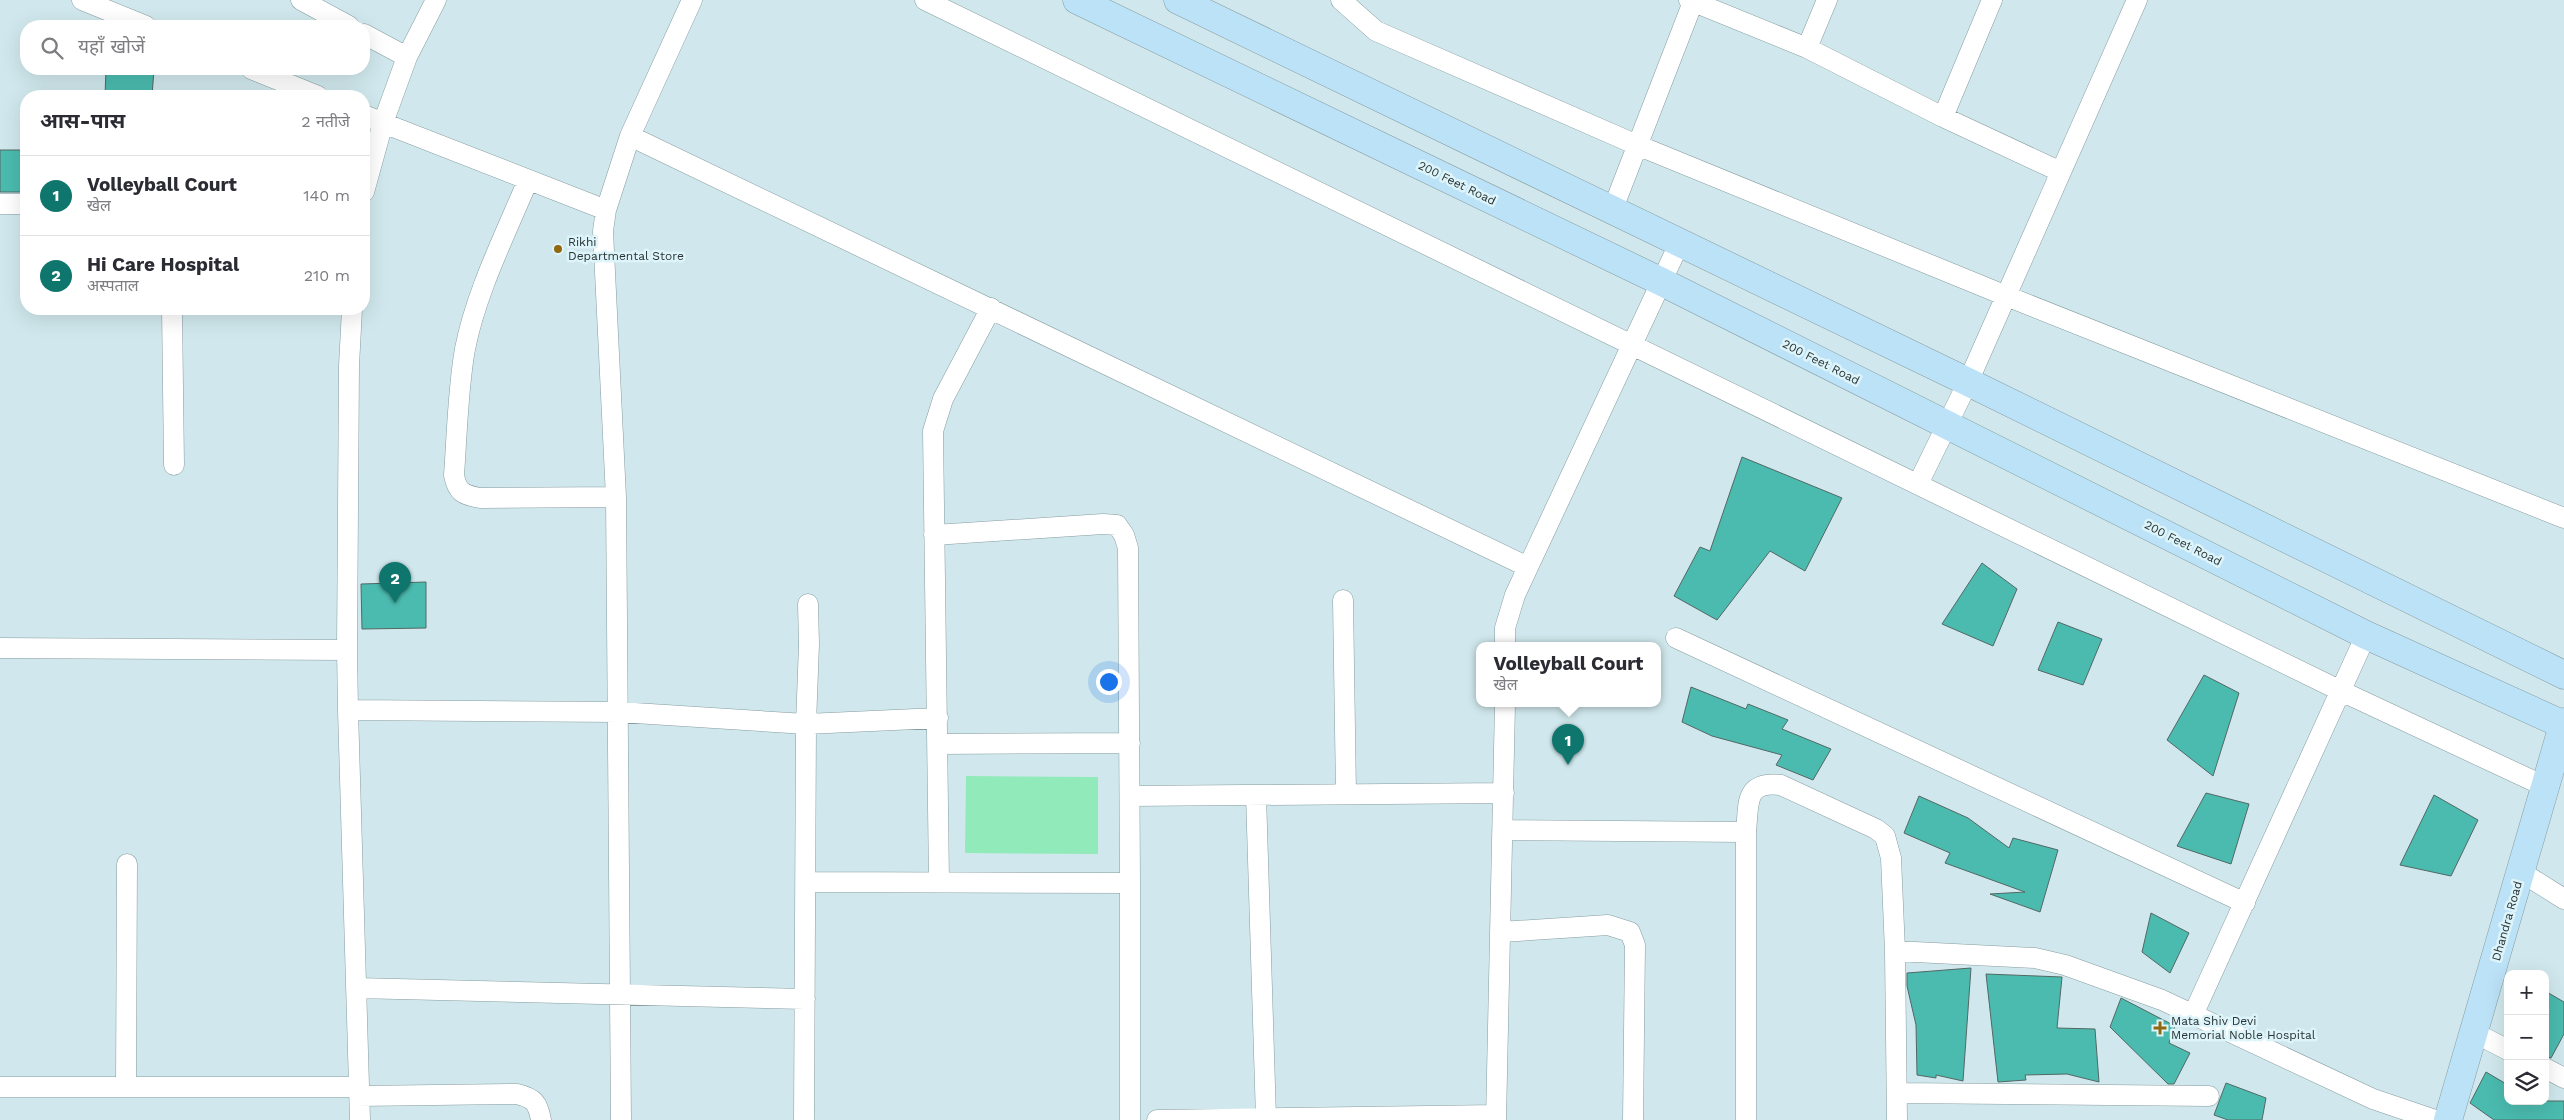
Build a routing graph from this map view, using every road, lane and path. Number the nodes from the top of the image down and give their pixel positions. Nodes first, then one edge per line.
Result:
1 (82, 0) edge
2 (301, 0) edge
3 (436, 0) edge
4 (692, 0) edge
5 (925, 0) edge
6 (1077, 0) edge
7 (1178, 0) edge
8 (1341, 0) edge
9 (1827, 0) edge
10 (1992, 0) edge
11 (2137, 0) edge
12 (1691, 1) edge
13 (131, 20) edge
14 (338, 20) edge
15 (370, 37) edge
16 (1807, 48) junction
17 (406, 57) junction
18 (266, 75) edge
19 (303, 90) edge
20 (1943, 117) junction
21 (370, 118) edge
22 (383, 123) junction
23 (630, 136) junction
24 (1637, 146) junction
25 (370, 170) edge
26 (2061, 172) junction
27 (528, 180) junction
28 (0, 204) edge
29 (20, 204) edge
30 (606, 210) junction
31 (1612, 211) junction
32 (1678, 244) junction
33 (1662, 282) junction
34 (2004, 295) junction
35 (991, 308) junction
36 (172, 315) edge
37 (352, 315) edge
38 (1633, 345) junction
39 (1968, 382) junction
40 (1948, 425) junction
41 (174, 466) dead end
42 (1918, 484) junction
43 (616, 497) junction
44 (2564, 518) edge
45 (934, 535) junction
46 (1528, 567) junction
47 (1343, 600) dead end
48 (808, 604) dead end
49 (2366, 635) junction
50 (1676, 638) dead end
51 (1505, 642) edge
52 (0, 648) edge
53 (347, 650) junction
54 (2564, 675) edge
55 (2341, 690) junction
56 (1505, 707) edge
57 (348, 710) junction
58 (619, 712) junction
59 (938, 718) junction
60 (806, 724) junction
61 (2564, 724) edge
62 (1130, 743) junction
63 (938, 744) junction
64 (2558, 761) edge
65 (2544, 786) junction
66 (1504, 793) junction
67 (1346, 794) junction
68 (1256, 795) junction
69 (1131, 796) junction
70 (1503, 830) junction
71 (1746, 832) junction
72 (127, 864) dead end
73 (2521, 872) junction
74 (807, 882) junction
75 (938, 882) junction
76 (1130, 883) junction
77 (2564, 899) edge
78 (2245, 903) junction
79 (1501, 932) junction
80 (1895, 951) junction
81 (356, 988) junction
82 (620, 995) junction
83 (805, 999) junction
84 (2193, 1015) junction
85 (2474, 1033) junction
86 (2504, 1048) edge
87 (2549, 1070) edge
88 (2564, 1078) edge
89 (126, 1085) junction
90 (0, 1087) edge
91 (359, 1091) junction
92 (1897, 1093) junction
93 (2209, 1096) dead end
94 (1496, 1117) edge
95 (1266, 1118) junction
96 (360, 1120) edge
97 (541, 1120) edge
98 (621, 1120) edge
99 (804, 1120) edge
100 (1130, 1120) edge
101 (1156, 1120) edge
102 (1633, 1120) edge
103 (1746, 1120) edge
104 (1897, 1120) edge
105 (2435, 1120) edge
106 (2448, 1120) edge

1 - 13 street
2 - 14 street
3 - 17 street
4 - 23 street
5 - 38 street
6 - 33 street, 200 Feet Road
7 - 31 street
8 - 24 street
9 - 16 street
10 - 20 street
11 - 26 street
12 - 16 street
12 - 24 street
15 - 17 street
16 - 20 street
17 - 22 street
18 - 19 street
20 - 26 street
21 - 22 street
22 - 25 street
22 - 27 street
23 - 30 street
23 - 35 street
24 - 31 street
24 - 34 street
26 - 34 street
27 - 30 street
27 - 43 street
28 - 29 street
30 - 43 street
31 - 32 street
32 - 33 street
32 - 39 street
33 - 38 street
33 - 40 street, 200 Feet Road
34 - 39 street
34 - 44 street
35 - 45 street
35 - 46 street
36 - 41 street
37 - 53 street
38 - 42 street
38 - 46 street
39 - 40 street
39 - 54 street
40 - 42 street
40 - 49 street, 200 Feet Road
42 - 55 street
43 - 58 street
45 - 59 street
45 - 62 street
46 - 51 street
47 - 67 street
48 - 60 street
49 - 55 street
49 - 61 street, 200 Feet Road
50 - 78 street
52 - 53 street
53 - 57 street
55 - 65 street
55 - 78 street
56 - 66 street
57 - 58 street
57 - 81 street
58 - 60 street
58 - 82 street
59 - 60 street
59 - 63 street
60 - 74 street
61 - 64 street, Dhandra Road
62 - 63 street
62 - 69 street
63 - 75 street
64 - 65 street, Dhandra Road
65 - 73 street, Dhandra Road
66 - 67 street
66 - 70 street
67 - 68 street
68 - 69 street
68 - 95 street
69 - 76 street
70 - 71 street
70 - 79 street
71 - 80 street
71 - 103 street
72 - 89 street
73 - 77 street
73 - 85 street, Dhandra Road
74 - 75 street
74 - 83 street
75 - 76 street
76 - 100 street
78 - 84 street
79 - 94 street
79 - 102 street
80 - 84 street
80 - 92 street
81 - 82 street
81 - 91 street
82 - 83 street
82 - 98 street
83 - 99 street
84 - 105 street
85 - 86 street
85 - 106 street, Dhandra Road
87 - 88 street
89 - 90 street
89 - 91 street
91 - 96 street
91 - 97 street
92 - 93 street
92 - 104 street
94 - 95 street
95 - 101 street

